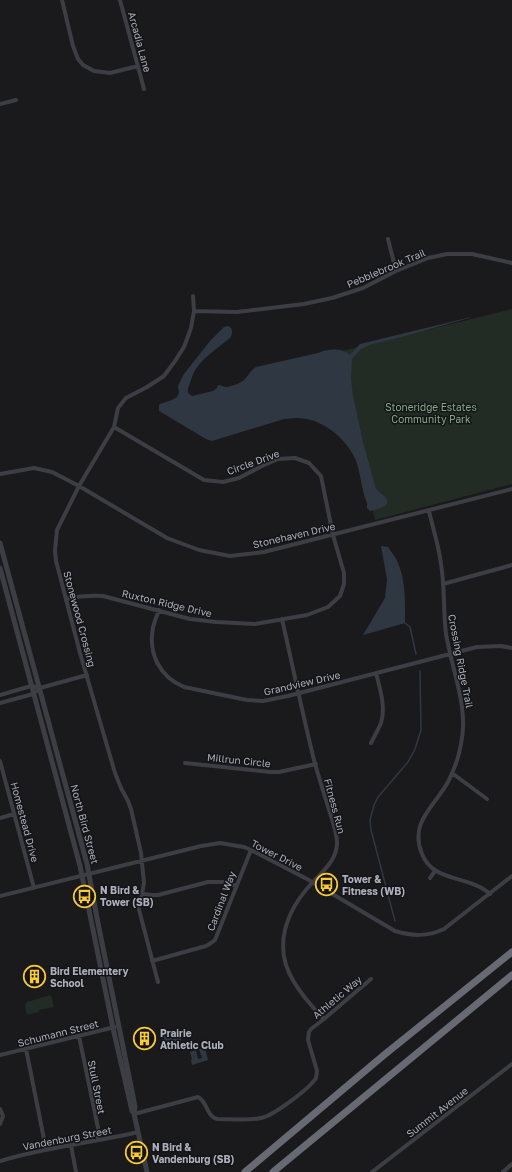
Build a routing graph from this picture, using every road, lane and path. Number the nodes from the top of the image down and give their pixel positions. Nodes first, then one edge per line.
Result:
1 (62, 0) edge
2 (120, 0) edge
3 (138, 66) junction
4 (144, 89) dead end
5 (16, 100) dead end
6 (0, 104) edge
7 (388, 238) dead end
8 (512, 263) edge
9 (396, 271) junction
10 (193, 296) dead end
11 (194, 312) junction
12 (114, 427) junction
13 (0, 474) edge
14 (79, 486) junction
15 (512, 489) edge
16 (429, 511) junction
17 (333, 535) junction
18 (0, 543) edge
19 (512, 566) edge
20 (0, 568) edge
21 (443, 584) junction
22 (66, 600) junction
23 (159, 610) junction
24 (282, 619) junction
25 (512, 648) edge
26 (450, 654) junction
27 (376, 673) junction
28 (87, 675) junction
29 (31, 686) junction
30 (40, 688) junction
31 (298, 693) junction
32 (33, 694) junction
33 (0, 695) edge
34 (0, 703) edge
35 (371, 743) dead end
36 (0, 761) edge
37 (185, 762) dead end
38 (316, 764) junction
39 (452, 773) junction
40 (487, 799) dead end
41 (14, 814) junction
42 (0, 818) edge
43 (251, 850) junction
44 (142, 860) junction
45 (435, 871) junction
46 (89, 874) junction
47 (82, 875) junction
48 (512, 876) edge
49 (430, 878) dead end
50 (313, 882) junction
51 (236, 886) junction
52 (34, 888) junction
53 (142, 894) junction
54 (490, 894) junction
55 (0, 896) edge
56 (512, 952) edge
57 (152, 961) junction
58 (512, 975) edge
59 (371, 979) dead end
60 (158, 982) dead end
61 (324, 1019) junction
62 (119, 1026) junction
63 (113, 1028) junction
64 (78, 1036) junction
65 (26, 1049) junction
66 (0, 1056) edge
67 (512, 1064) edge
68 (0, 1109) edge
69 (134, 1114) junction
70 (0, 1124) edge
71 (138, 1132) junction
72 (98, 1140) junction
73 (71, 1145) junction
74 (46, 1149) junction
75 (0, 1161) edge
76 (512, 1164) edge
77 (76, 1172) edge
78 (147, 1172) edge
79 (245, 1172) edge
80 (273, 1172) edge
81 (372, 1172) edge
82 (503, 1172) edge

1 - 3 street
2 - 3 street, Arcadia Lane
3 - 4 street, Arcadia Lane
5 - 6 street
7 - 9 street
8 - 9 street, Pebblebrook Trail
9 - 11 street, Pebblebrook Trail
10 - 11 street, Stonewood Crossing
11 - 12 street, Stonewood Crossing
12 - 14 street, Stonewood Crossing
12 - 17 street, Circle Drive
13 - 14 street, Stonehaven Drive
14 - 17 street, Stonehaven Drive
14 - 22 street, Stonewood Crossing
15 - 16 street, Stonehaven Drive
16 - 17 street, Stonehaven Drive
16 - 21 street, Crossing Ridge Trail
17 - 24 street, Ruxton Ridge Drive
18 - 30 street, North Bird Street
19 - 21 street
20 - 29 street, North Bird Street
21 - 26 street, Crossing Ridge Trail
22 - 23 street, Ruxton Ridge Drive
22 - 28 street, Stonewood Crossing
23 - 24 street, Ruxton Ridge Drive
23 - 31 street, Grandview Drive
24 - 31 street, Fitness Run
25 - 26 street, Grandview Drive
26 - 27 street, Grandview Drive
26 - 39 street, Crossing Ridge Trail
27 - 31 street, Grandview Drive
27 - 35 street
28 - 30 street
28 - 44 street, Stonewood Crossing
29 - 30 street
29 - 32 street, North Bird Street
29 - 33 street
30 - 32 street
30 - 46 street, North Bird Street
31 - 38 street, Fitness Run
32 - 34 street
32 - 47 street, North Bird Street
36 - 41 street, Homestead Drive
37 - 38 street, Millrun Circle
38 - 50 street, Fitness Run
39 - 40 street
39 - 45 street, Crossing Ridge Trail
41 - 42 street
41 - 52 street, Homestead Drive
43 - 44 street, Tower Drive
43 - 50 street, Tower Drive
43 - 51 street, Cardinal Way
44 - 46 street, Tower Drive
44 - 53 street, Stonewood Crossing
45 - 49 street
45 - 54 street
46 - 47 street, Tower Drive
46 - 62 street, North Bird Street
47 - 52 street, Tower Drive
47 - 63 street, North Bird Street
48 - 54 street, Tower Drive
50 - 54 street, Tower Drive
50 - 61 street, Fitness Run
51 - 53 street
51 - 57 street, Cardinal Way
52 - 55 street, Tower Drive
53 - 57 street, Stonewood Crossing
56 - 79 highway
57 - 60 street, Stonewood Crossing
58 - 80 highway
59 - 61 street, Athletic Way
61 - 69 street, Athletic Way
62 - 63 street, Schumann Street
62 - 69 street, North Bird Street
63 - 64 street, Schumann Street
63 - 69 street, North Bird Street
64 - 65 street, Schumann Street
64 - 72 street, Stull Street
65 - 66 street, Schumann Street
65 - 74 street
67 - 81 street, Summit Avenue
68 - 70 street
69 - 71 street, North Bird Street
71 - 72 street, Vandenburg Street
71 - 78 street, North Bird Street
72 - 73 street, Vandenburg Street
73 - 74 street, Vandenburg Street
73 - 77 street
74 - 75 street, Vandenburg Street
76 - 82 street

